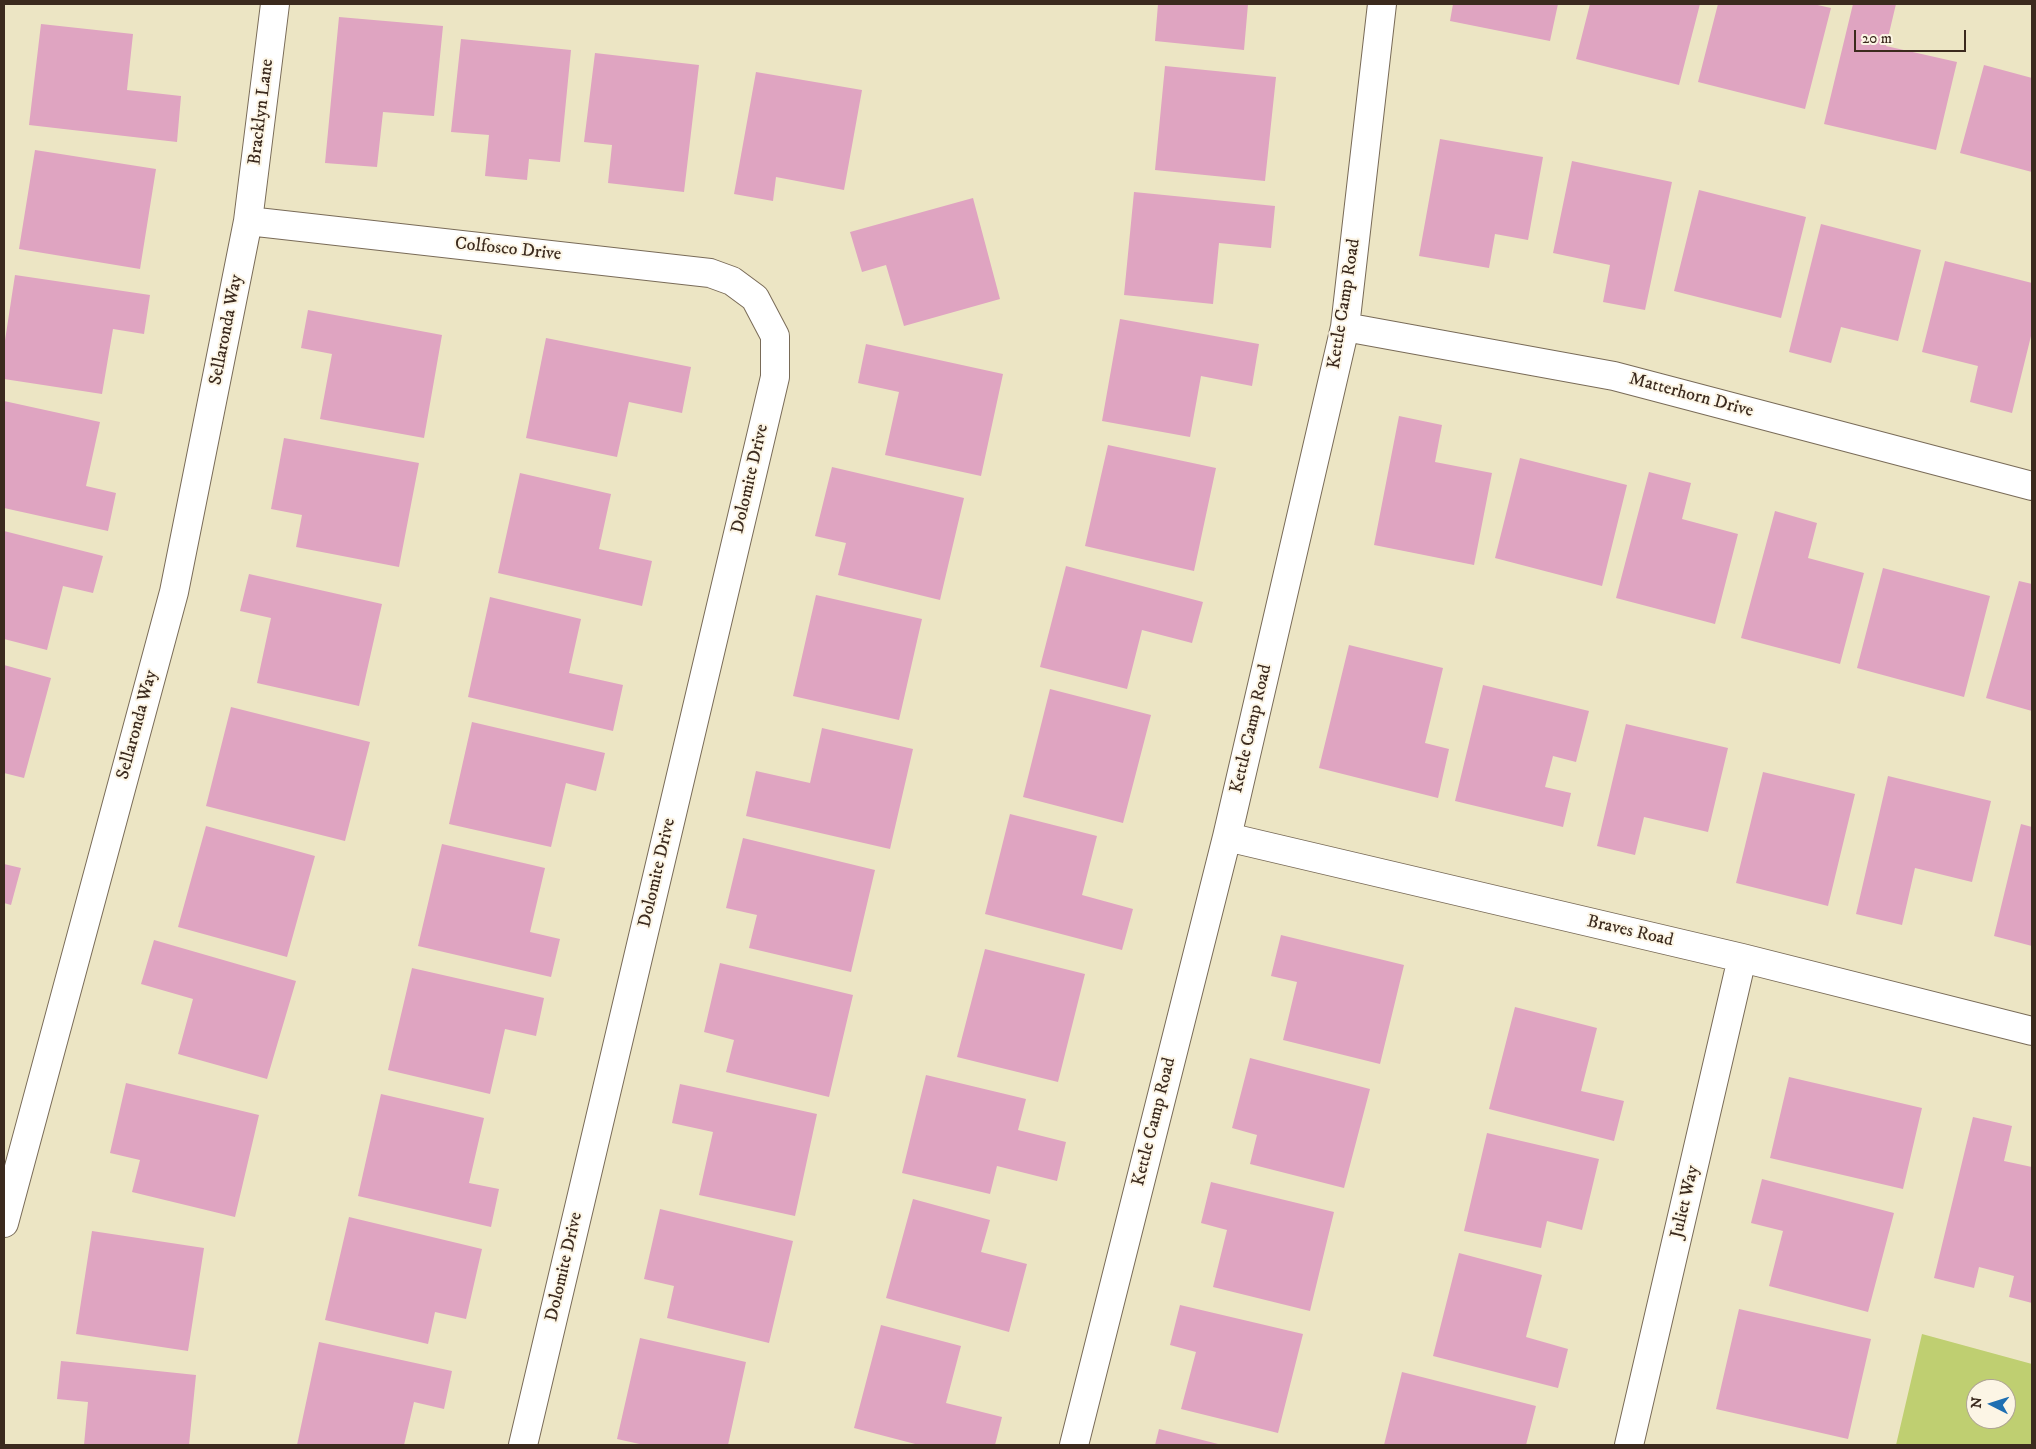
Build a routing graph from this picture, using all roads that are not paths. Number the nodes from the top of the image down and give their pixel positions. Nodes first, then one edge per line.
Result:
1 (275, 4) edge
2 (1382, 4) edge
3 (248, 220) junction
4 (758, 303) joint
5 (1345, 326) junction
6 (2032, 486) edge
7 (1227, 837) junction
8 (1742, 958) junction
9 (2032, 1031) edge
10 (4, 1223) edge
11 (523, 1445) edge
12 (1074, 1445) edge
13 (1629, 1445) edge

1 - 3 street, Bracklyn Lane
2 - 5 street, Kettle Camp Road
3 - 4 street, Colfosco Drive
3 - 10 street, Sellaronda Way
4 - 11 street, Dolomite Drive
5 - 6 street, Matterhorn Drive
5 - 7 street, Kettle Camp Road
7 - 8 street, Braves Road
7 - 12 street, Kettle Camp Road
8 - 9 street, Braves Road
8 - 13 street, Juliet Way

